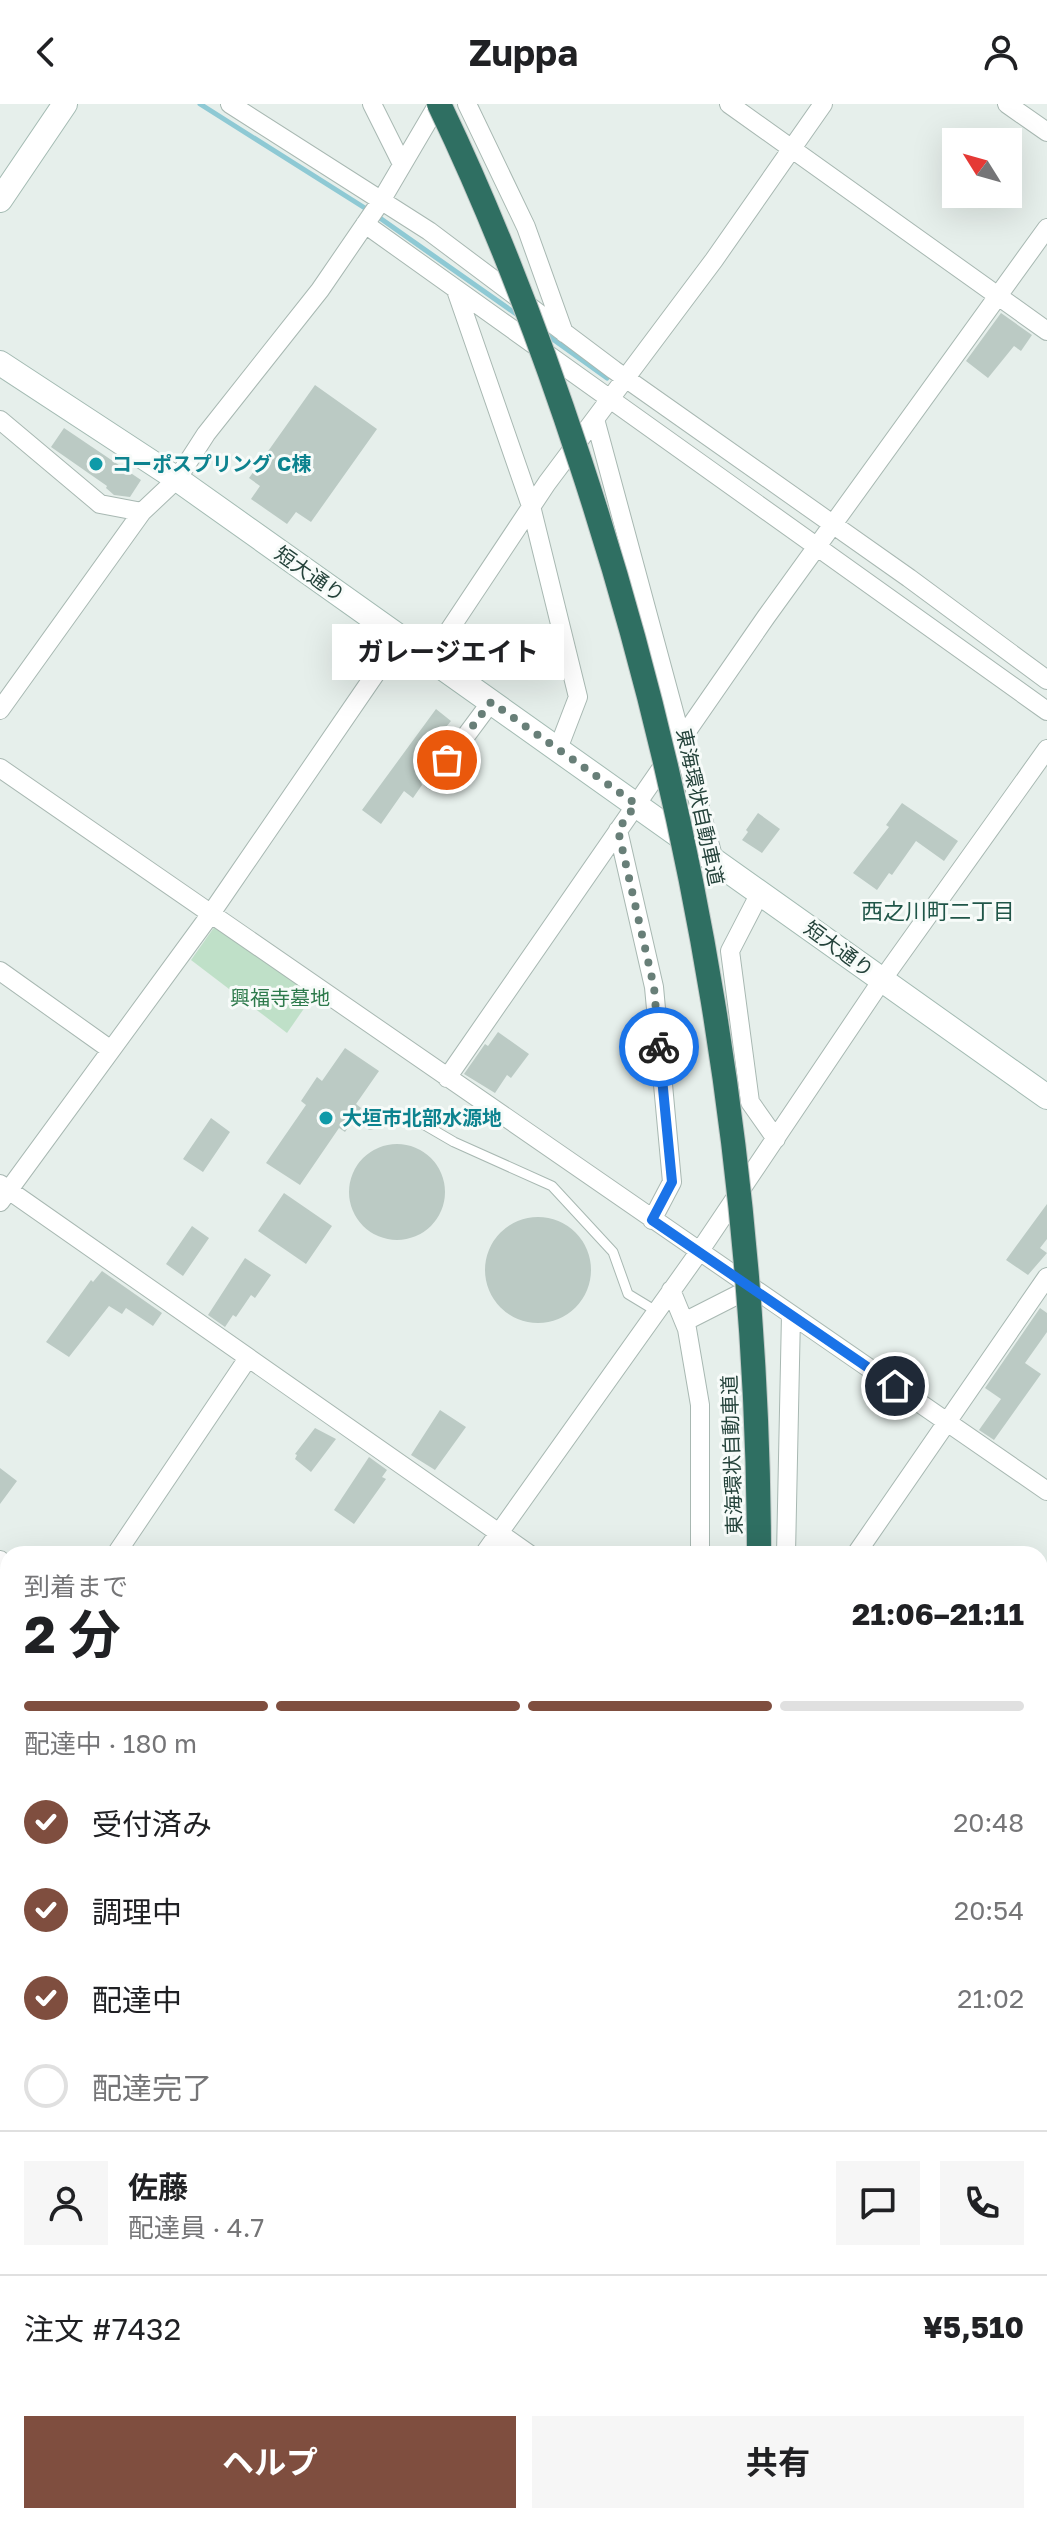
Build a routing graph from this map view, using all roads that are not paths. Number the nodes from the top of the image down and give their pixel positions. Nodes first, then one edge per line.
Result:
1 (65, 104) edge
2 (230, 104) edge
3 (372, 104) edge
4 (439, 104) edge
5 (467, 104) edge
6 (729, 104) edge
7 (823, 104) edge
8 (1007, 104) edge
9 (1047, 132) edge
10 (791, 148) junction
11 (402, 164) junction
12 (0, 200) edge
13 (373, 213) junction
14 (1047, 228) edge
15 (456, 289) junction
16 (997, 296) junction
17 (1047, 331) edge
18 (564, 333) junction
19 (0, 363) edge
20 (625, 378) junction
21 (610, 398) junction
22 (595, 419) junction
23 (0, 420) edge
24 (177, 479) junction
25 (531, 506) junction
26 (142, 512) junction
27 (825, 534) junction
28 (400, 638) junction
29 (430, 659) junction
30 (1047, 680) edge
31 (491, 702) junction
32 (0, 710) edge
33 (1047, 711) edge
34 (682, 740) junction
35 (558, 749) junction
36 (1047, 749) edge
37 (0, 768) edge
38 (433, 780) dead end
39 (636, 804) junction
40 (618, 830) junction
41 (714, 860) junction
42 (760, 893) junction
43 (210, 915) junction
44 (0, 971) edge
45 (882, 980) junction
46 (111, 1050) junction
47 (447, 1078) junction
48 (1047, 1097) edge
49 (370, 1124) dead end
50 (776, 1139) junction
51 (3, 1192) edge
52 (652, 1220) junction
53 (699, 1252) junction
54 (1047, 1277) edge
55 (751, 1288) junction
56 (671, 1290) junction
57 (656, 1311) junction
58 (791, 1315) junction
59 (684, 1322) junction
60 (248, 1358) junction
61 (946, 1421) junction
62 (1047, 1491) edge
63 (498, 1533) junction
64 (121, 1546) edge
65 (489, 1546) edge
66 (517, 1546) edge
67 (700, 1546) edge
68 (759, 1546) edge
69 (786, 1546) edge
70 (861, 1546) edge

1 - 12 street
2 - 13 street
3 - 11 street
4 - 11 street
4 - 68 highway, 東海環状自動車道, bridge
5 - 18 street
6 - 10 street
7 - 10 street
8 - 9 street
10 - 16 street
10 - 20 street
11 - 13 street
13 - 15 street
13 - 18 street
13 - 24 street
14 - 16 street
15 - 21 street
15 - 25 street
16 - 17 street
16 - 27 street
18 - 20 street
19 - 24 street, 短大通り
20 - 21 street
20 - 27 street
21 - 22 street
21 - 27 street
22 - 25 street
22 - 34 street
23 - 26 street
24 - 26 street
24 - 28 street, 短大通り
25 - 29 street
25 - 35 street
26 - 32 street
27 - 30 street
27 - 33 street
27 - 34 street
28 - 29 street, 短大通り
28 - 43 street
29 - 31 street, 短大通り
31 - 35 street, 短大通り
31 - 38 street
34 - 39 street
34 - 41 street
35 - 39 street, 短大通り
36 - 45 street
37 - 43 street
39 - 40 street
39 - 41 street, 短大通り
40 - 47 street
40 - 52 street
41 - 42 street, 短大通り
42 - 45 street, 短大通り
42 - 50 street
43 - 46 street
43 - 47 street
44 - 46 street
45 - 48 street, 短大通り
45 - 50 street
46 - 51 street
47 - 52 street
49 - 57 lane
50 - 53 street
51 - 60 street
52 - 53 street
53 - 55 street
53 - 56 street
54 - 61 street
55 - 58 street
55 - 59 street
56 - 57 street
56 - 59 street
57 - 63 street
58 - 61 street
58 - 69 street
59 - 67 street
60 - 63 street
60 - 64 street
61 - 62 street
61 - 70 street
63 - 65 street
63 - 66 street

